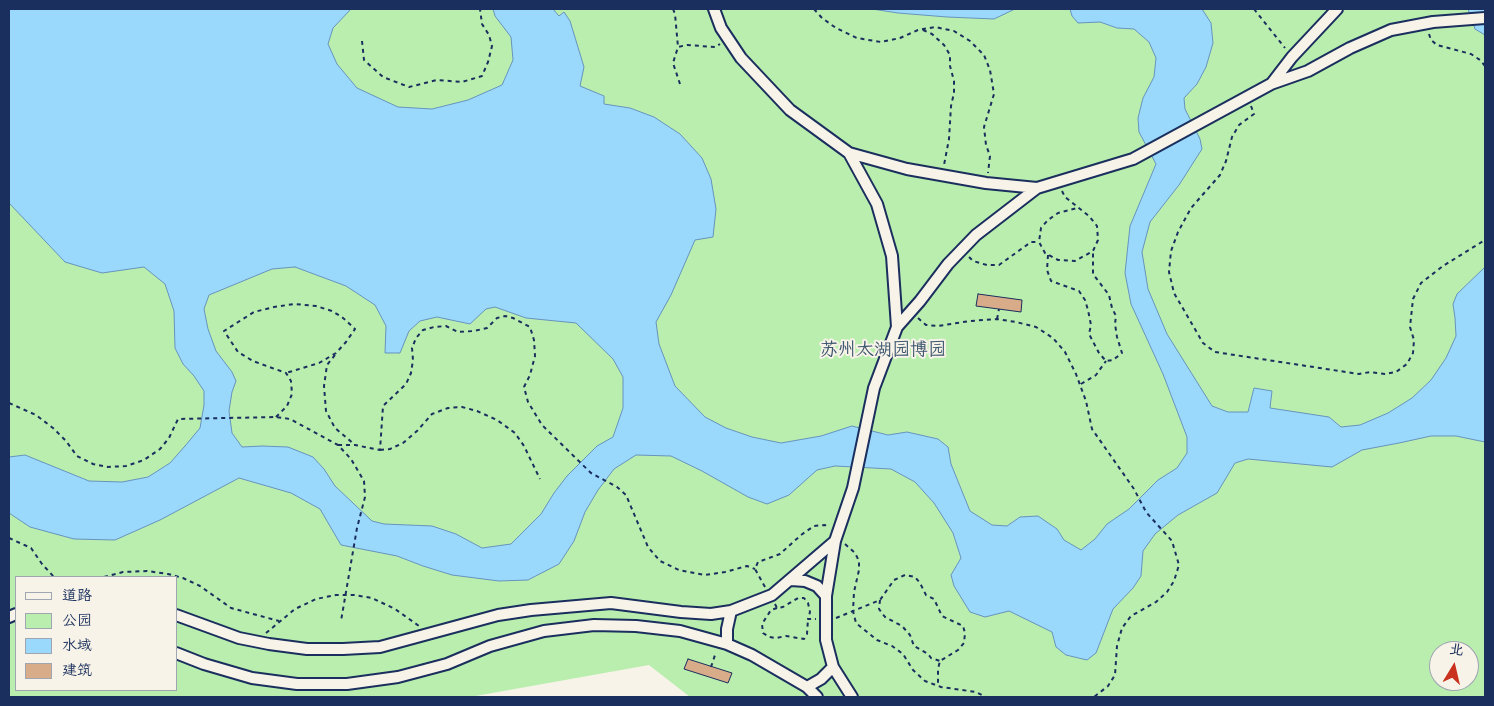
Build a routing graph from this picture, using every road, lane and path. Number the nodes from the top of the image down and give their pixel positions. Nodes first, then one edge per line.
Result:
1 (480, 9) edge
2 (673, 9) edge
3 (714, 9) edge
4 (814, 9) edge
5 (1254, 9) edge
6 (1337, 9) edge
7 (1485, 18) edge
8 (1425, 24) junction
9 (921, 30) junction
10 (729, 40) junction
11 (362, 41) dead end
12 (678, 47) junction
13 (1292, 57) junction
14 (1485, 66) edge
15 (680, 84) dead end
16 (1271, 84) junction
17 (1248, 96) junction
18 (849, 153) junction
19 (942, 175) junction
20 (1057, 182) junction
21 (986, 183) junction
22 (1037, 188) junction
23 (1077, 208) junction
24 (1485, 240) edge
25 (1038, 242) junction
26 (962, 250) junction
27 (1093, 251) junction
28 (1048, 255) junction
29 (999, 309) dead end
30 (910, 312) junction
31 (997, 319) junction
32 (897, 327) junction
33 (336, 353) junction
34 (1106, 361) junction
35 (286, 373) junction
36 (1080, 384) junction
37 (9, 403) edge
38 (276, 416) junction
39 (338, 445) junction
40 (355, 445) junction
41 (380, 450) junction
42 (540, 479) dead end
43 (9, 538) edge
44 (836, 538) junction
45 (755, 570) junction
46 (53, 576) edge
47 (108, 576) edge
48 (176, 576) edge
49 (178, 577) edge
50 (791, 580) junction
51 (346, 594) junction
52 (772, 595) junction
53 (826, 596) junction
54 (880, 600) junction
55 (777, 608) junction
56 (731, 611) junction
57 (853, 611) junction
58 (178, 616) edge
59 (808, 619) junction
60 (824, 619) junction
61 (279, 621) junction
62 (341, 621) dead end
63 (428, 634) junction
64 (258, 642) junction
65 (727, 644) junction
66 (178, 654) edge
67 (940, 662) junction
68 (832, 667) junction
69 (938, 686) junction
70 (807, 687) junction
71 (816, 697) edge
72 (852, 697) edge
73 (986, 697) edge
74 (1095, 697) edge

1 - 11 path
2 - 12 path
3 - 10 street
4 - 9 path
5 - 13 path
6 - 13 street
7 - 8 street
8 - 14 path
8 - 16 street
9 - 19 path
9 - 21 path
10 - 12 path
10 - 18 street
12 - 15 path
13 - 16 street
16 - 17 street
17 - 20 street
17 - 24 path
18 - 19 street
18 - 32 street
19 - 21 street
20 - 22 street
20 - 23 path
21 - 22 street
22 - 26 street
23 - 25 path
23 - 27 path
25 - 26 path
25 - 28 path
26 - 30 street
27 - 28 path
27 - 34 path
28 - 34 path
29 - 31 path
30 - 31 path
30 - 32 street
31 - 36 path
32 - 44 street
33 - 35 path
33 - 35 path
33 - 40 path
34 - 36 path
35 - 38 path
36 - 74 path
37 - 38 path
38 - 39 path
39 - 40 path
39 - 51 path
40 - 41 path
41 - 42 path
41 - 45 path
43 - 46 path
44 - 45 path
44 - 50 street
44 - 53 street
44 - 57 path
45 - 52 path
47 - 48 path
49 - 61 path
50 - 52 street
50 - 53 street
51 - 61 path
51 - 62 path
51 - 63 path
52 - 55 path
52 - 56 street
53 - 60 street
54 - 57 path
54 - 67 path
54 - 67 path
55 - 59 path
55 - 59 path
56 - 63 street
56 - 65 street
57 - 60 path
57 - 69 path
58 - 64 street
59 - 60 path
60 - 68 street
61 - 64 path
63 - 64 street
65 - 66 street
65 - 70 street
67 - 69 path
68 - 70 street
68 - 72 street
69 - 73 path
70 - 71 street

